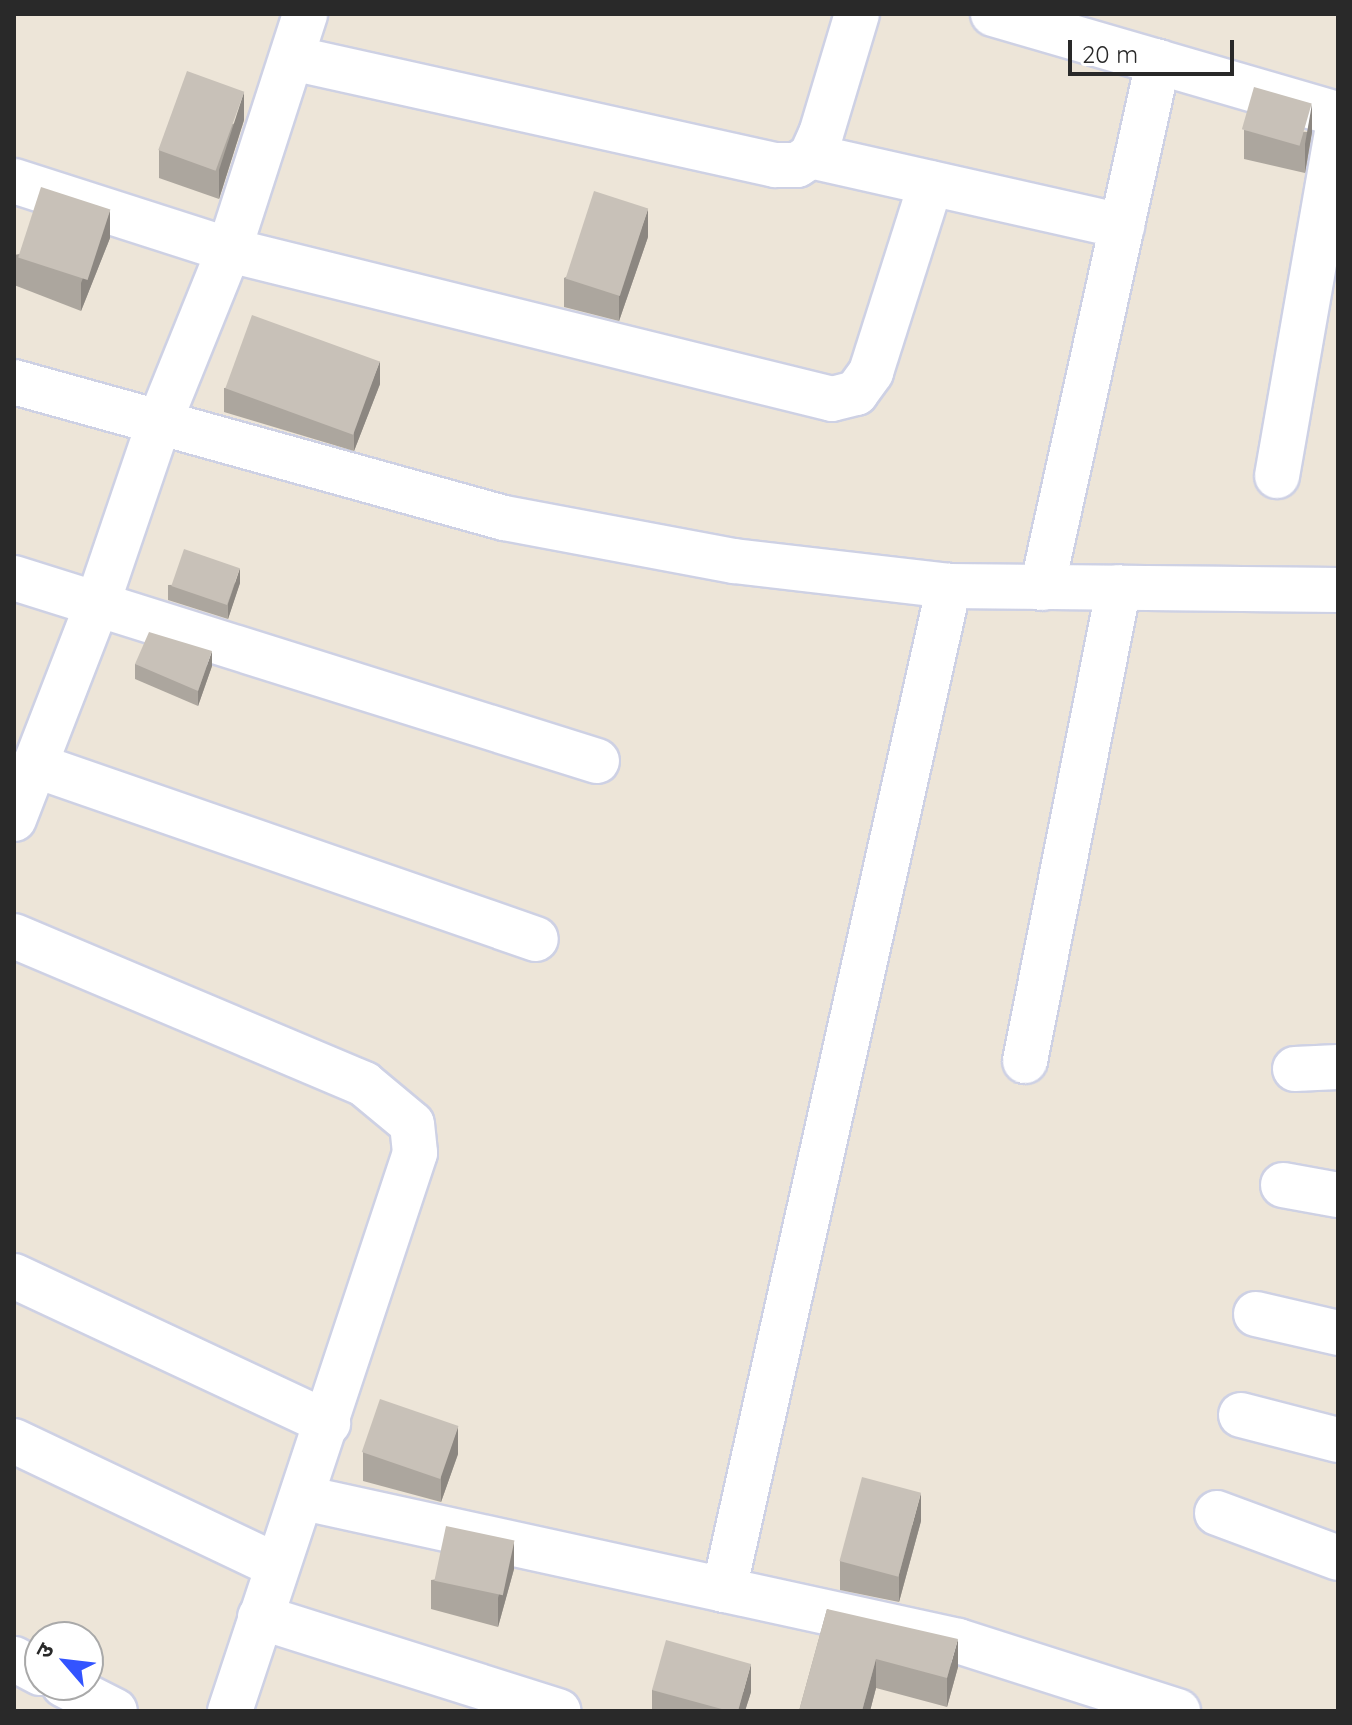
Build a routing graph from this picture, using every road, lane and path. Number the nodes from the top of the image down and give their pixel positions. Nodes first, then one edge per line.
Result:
1 (305, 14) edge
2 (857, 14) edge
3 (993, 14) edge
4 (292, 58) junction
5 (1158, 62) junction
6 (1338, 114) edge
7 (1338, 127) edge
8 (811, 156) junction
9 (14, 181) edge
10 (931, 183) junction
11 (1122, 226) junction
12 (229, 250) junction
13 (14, 382) edge
14 (159, 423) junction
15 (1277, 476) dead end
16 (14, 578) edge
17 (949, 586) junction
18 (1119, 587) junction
19 (1042, 588) junction
20 (1338, 590) edge
21 (98, 602) junction
22 (597, 761) dead end
23 (21, 792) edge
24 (14, 936) edge
25 (536, 939) dead end
26 (1025, 1061) dead end
27 (1338, 1067) edge
28 (1295, 1069) dead end
29 (1283, 1185) dead end
30 (1338, 1195) edge
31 (14, 1276) edge
32 (1256, 1314) dead end
33 (1338, 1333) edge
34 (1241, 1415) dead end
35 (328, 1423) junction
36 (1338, 1440) edge
37 (14, 1441) edge
38 (304, 1498) junction
39 (1217, 1513) dead end
40 (1338, 1558) edge
41 (277, 1566) junction
42 (724, 1590) junction
43 (260, 1617) junction
44 (90, 1701) edge
45 (115, 1711) edge
46 (230, 1711) edge
47 (559, 1711) edge
48 (1178, 1711) edge

1 - 4 street
2 - 8 street
3 - 5 street
4 - 8 street
4 - 12 street
5 - 6 street
5 - 11 street
7 - 15 street
8 - 10 street
9 - 12 street
10 - 11 street
10 - 12 street
11 - 19 street
12 - 14 street
13 - 14 street
14 - 17 street
14 - 21 street
16 - 21 street
17 - 19 street
17 - 42 street
18 - 19 street
18 - 20 street
18 - 26 street
21 - 22 street
21 - 23 street
23 - 25 street
24 - 35 street
27 - 28 street
29 - 30 street
31 - 35 street
32 - 33 street
34 - 36 street
35 - 38 street
37 - 41 street
38 - 41 street
38 - 42 street
39 - 40 street
41 - 43 street
42 - 48 street
43 - 46 street
43 - 47 street
44 - 45 street

